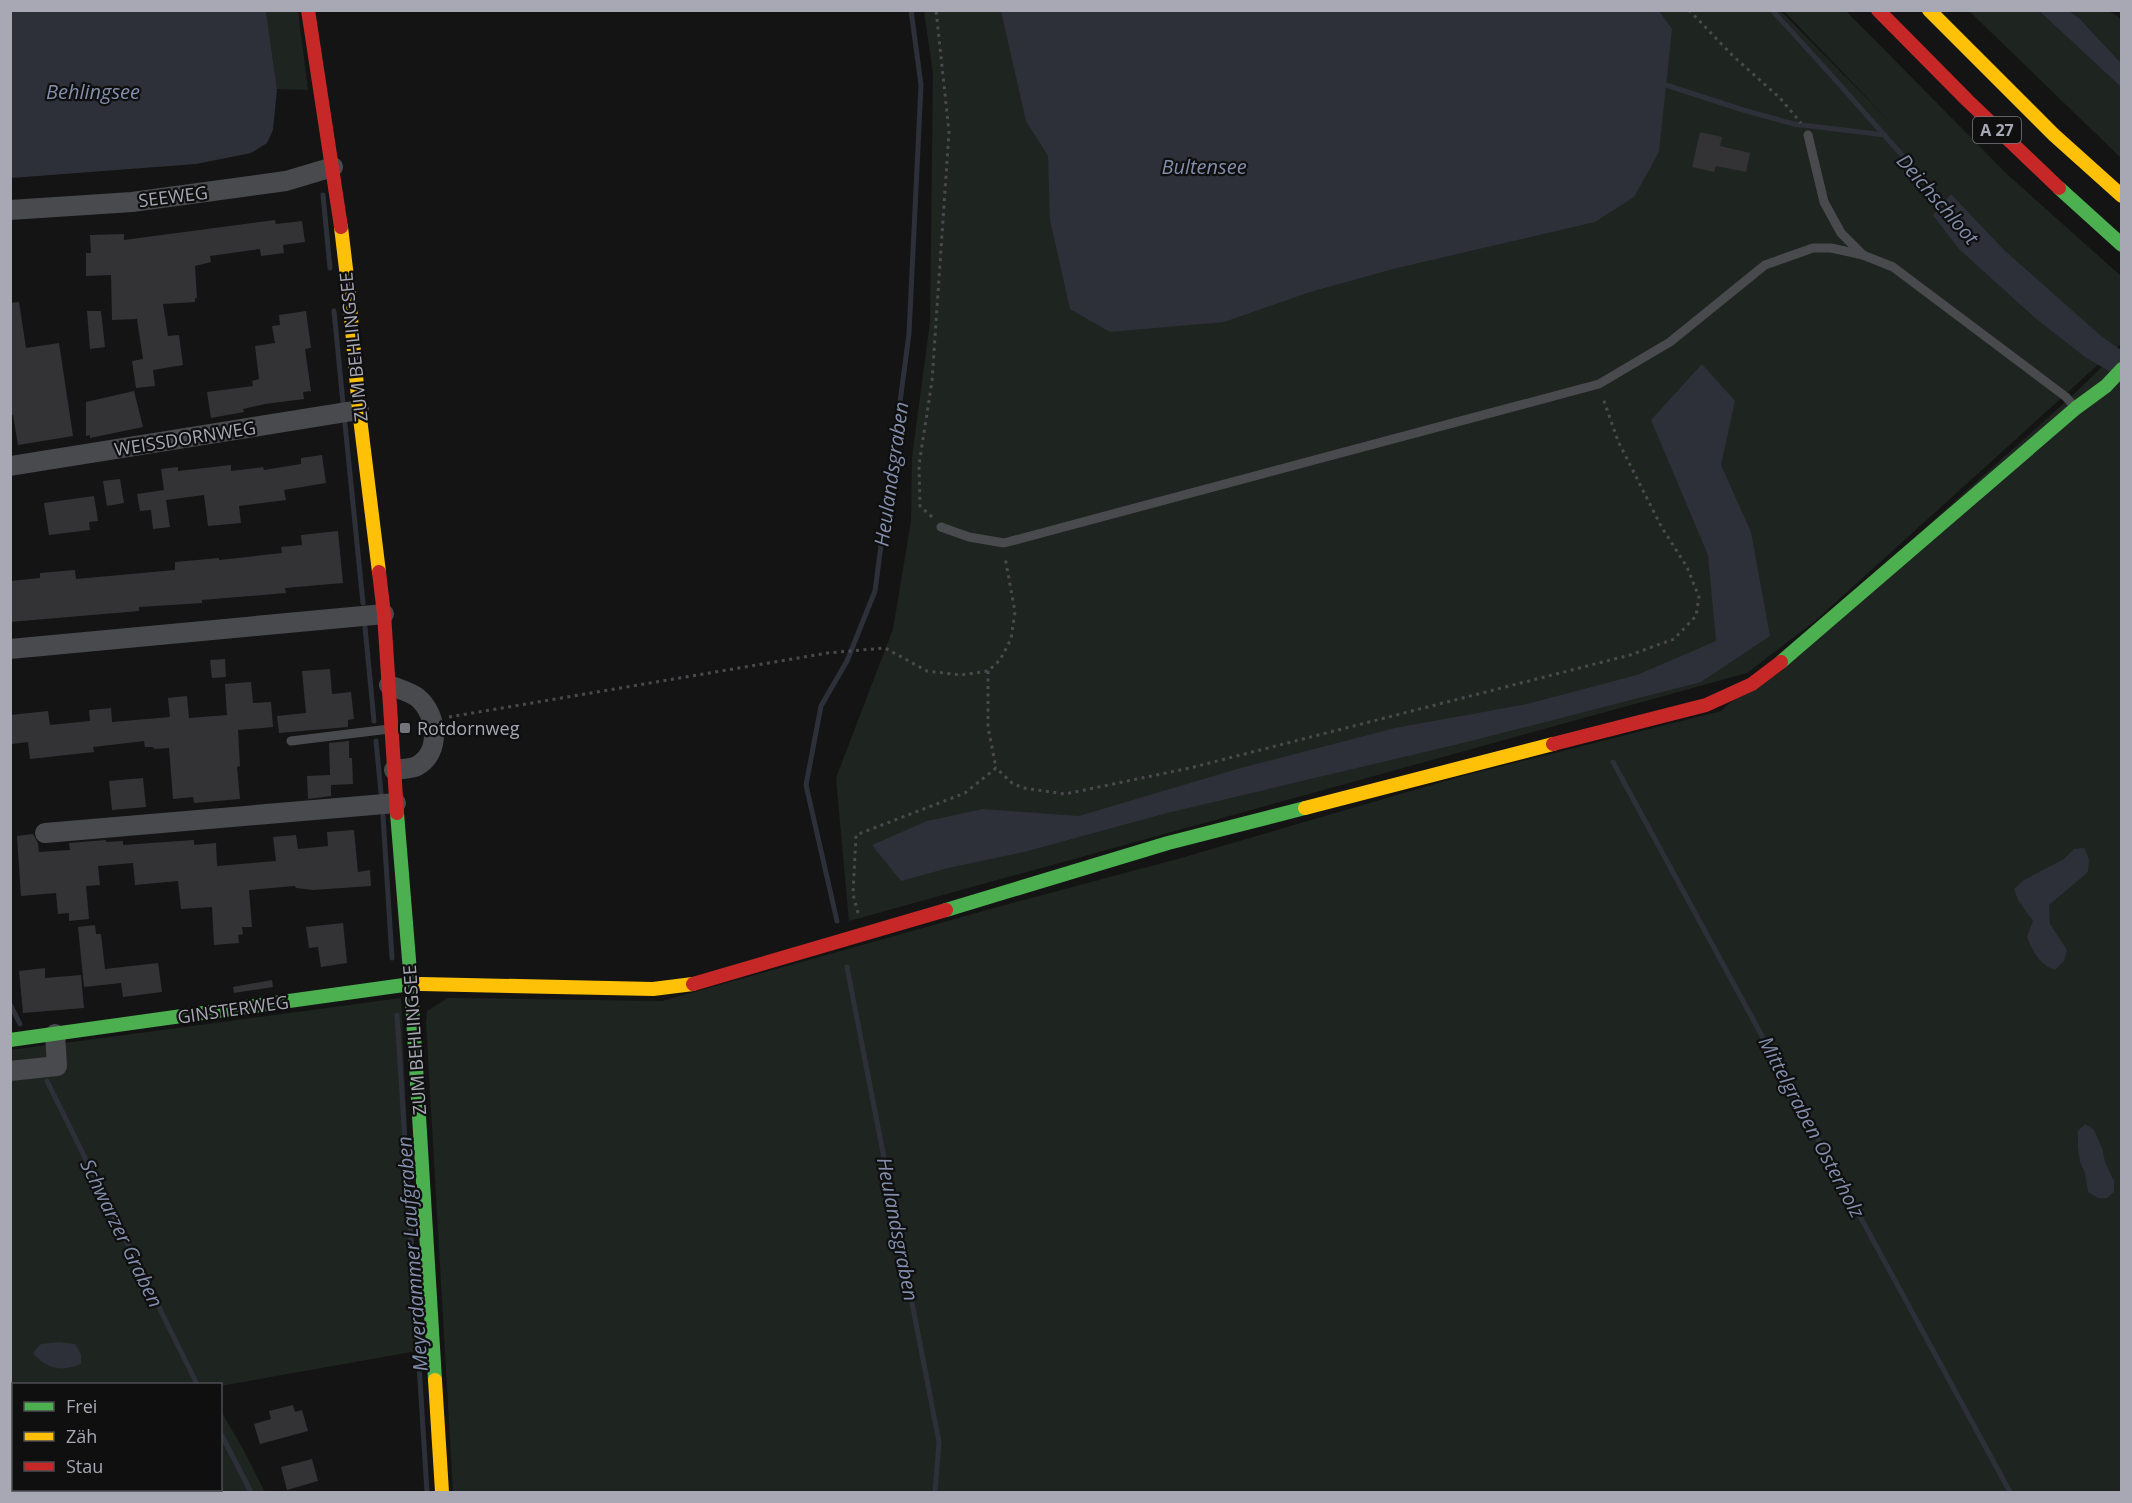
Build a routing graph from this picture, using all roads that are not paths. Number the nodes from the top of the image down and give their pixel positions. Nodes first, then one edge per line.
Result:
1 (308, 10) edge
2 (1878, 10) edge
3 (1929, 10) edge
4 (1808, 135) dead end
5 (333, 167) junction
6 (2121, 196) edge
7 (10, 210) edge
8 (2121, 245) edge
9 (1863, 255) junction
10 (2121, 369) edge
11 (2076, 408) junction
12 (359, 410) junction
13 (10, 466) edge
14 (941, 527) road end
15 (384, 614) junction
16 (10, 649) edge
17 (389, 685) junction
18 (392, 729) junction
19 (291, 741) dead end
20 (394, 770) junction
21 (396, 803) junction
22 (45, 833) dead end
23 (411, 984) junction
24 (55, 1034) junction
25 (10, 1040) edge
26 (10, 1071) edge
27 (442, 1492) edge

1 - 5 main road, ZUM BEHLINGSEE
2 - 8 main road, A 27
3 - 6 main road, A 27
4 - 9 lane
5 - 7 street, SEEWEG
5 - 12 main road, ZUM BEHLINGSEE
9 - 11 lane
9 - 14 lane
10 - 11 main road, GINSTERWEG
11 - 23 main road, GINSTERWEG
12 - 13 street, WEISSDORNWEG
12 - 15 main road, ZUM BEHLINGSEE
15 - 16 street
15 - 17 main road, ZUM BEHLINGSEE
17 - 18 main road, ZUM BEHLINGSEE
17 - 20 street
18 - 19 lane
18 - 20 main road, ZUM BEHLINGSEE
20 - 21 main road, ZUM BEHLINGSEE
21 - 22 street
21 - 23 main road, ZUM BEHLINGSEE
23 - 24 main road, GINSTERWEG
23 - 27 main road, ZUM BEHLINGSEE
24 - 25 main road, GINSTERWEG
24 - 26 street

